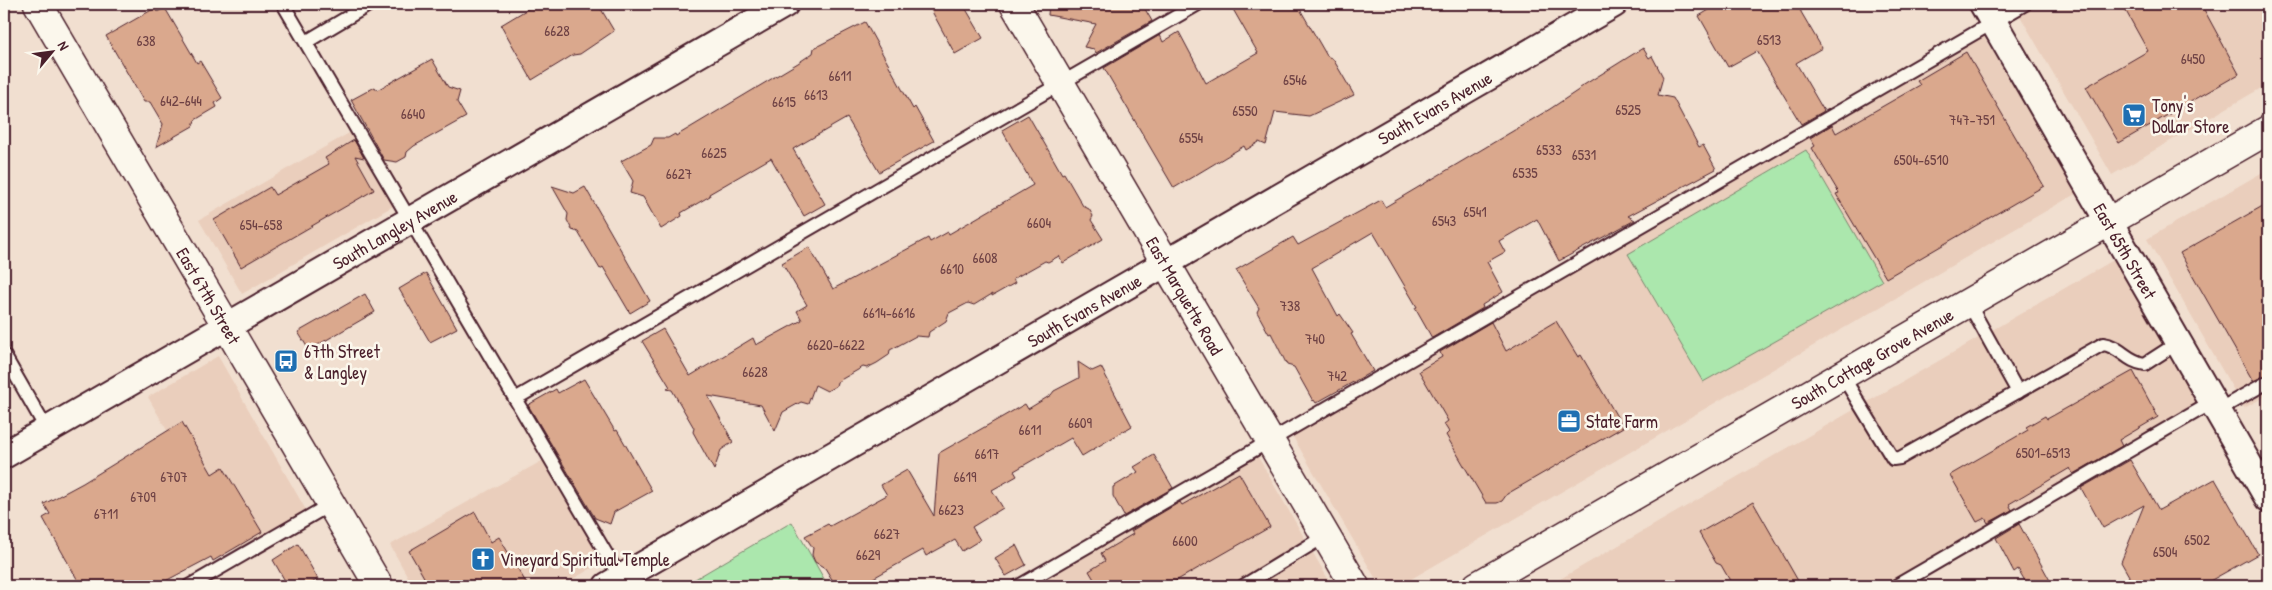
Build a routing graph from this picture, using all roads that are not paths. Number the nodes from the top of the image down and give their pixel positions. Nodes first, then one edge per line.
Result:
1 (38, 4) edge
2 (283, 4) edge
3 (370, 4) edge
4 (785, 4) edge
5 (1014, 4) edge
6 (1198, 4) edge
7 (1614, 4) edge
8 (2025, 4) edge
9 (1988, 13) edge
10 (306, 42) junction
11 (1060, 83) junction
12 (2268, 130) edge
13 (410, 220) junction
14 (2109, 221) junction
15 (1166, 263) junction
16 (1968, 302) junction
17 (227, 326) junction
18 (2179, 342) junction
19 (4, 355) edge
20 (1842, 375) junction
21 (2268, 382) edge
22 (2018, 392) junction
23 (515, 399) junction
24 (2216, 406) junction
25 (48, 430) junction
26 (1270, 441) junction
27 (4, 456) edge
28 (2268, 498) edge
29 (331, 504) junction
30 (1325, 536) junction
31 (613, 584) edge
32 (189, 586) edge
33 (379, 586) edge
34 (1019, 586) edge
35 (1243, 586) edge
36 (1355, 586) edge
37 (1477, 586) edge
38 (1896, 586) edge

1 - 17 street, East 67th Street
2 - 10 lane
3 - 10 lane
4 - 13 street, South Langley Avenue
5 - 11 street, East Marquette Road
6 - 11 lane
7 - 15 street, South Evans Avenue
8 - 9 lane
9 - 14 street, East 65th Street
9 - 26 lane
10 - 13 lane
11 - 15 street, East Marquette Road
11 - 23 lane
12 - 14 street, South Cottage Grove Avenue
13 - 17 street, South Langley Avenue
13 - 23 lane
14 - 16 street, South Cottage Grove Avenue
14 - 18 street, East 65th Street
15 - 26 street, East Marquette Road
15 - 31 street, South Evans Avenue
16 - 20 street, South Cottage Grove Avenue
16 - 22 lane
17 - 25 street, South Langley Avenue
17 - 29 street, East 67th Street
18 - 22 lane
18 - 24 street, East 65th Street
19 - 25 lane
20 - 22 lane
20 - 37 street, South Cottage Grove Avenue
21 - 24 lane
23 - 31 lane
24 - 28 street, East 65th Street
24 - 38 lane
25 - 27 street, South Langley Avenue
26 - 30 street, East Marquette Road
26 - 34 lane
29 - 32 lane
29 - 33 street, East 67th Street
30 - 35 lane
30 - 36 street, East Marquette Road

